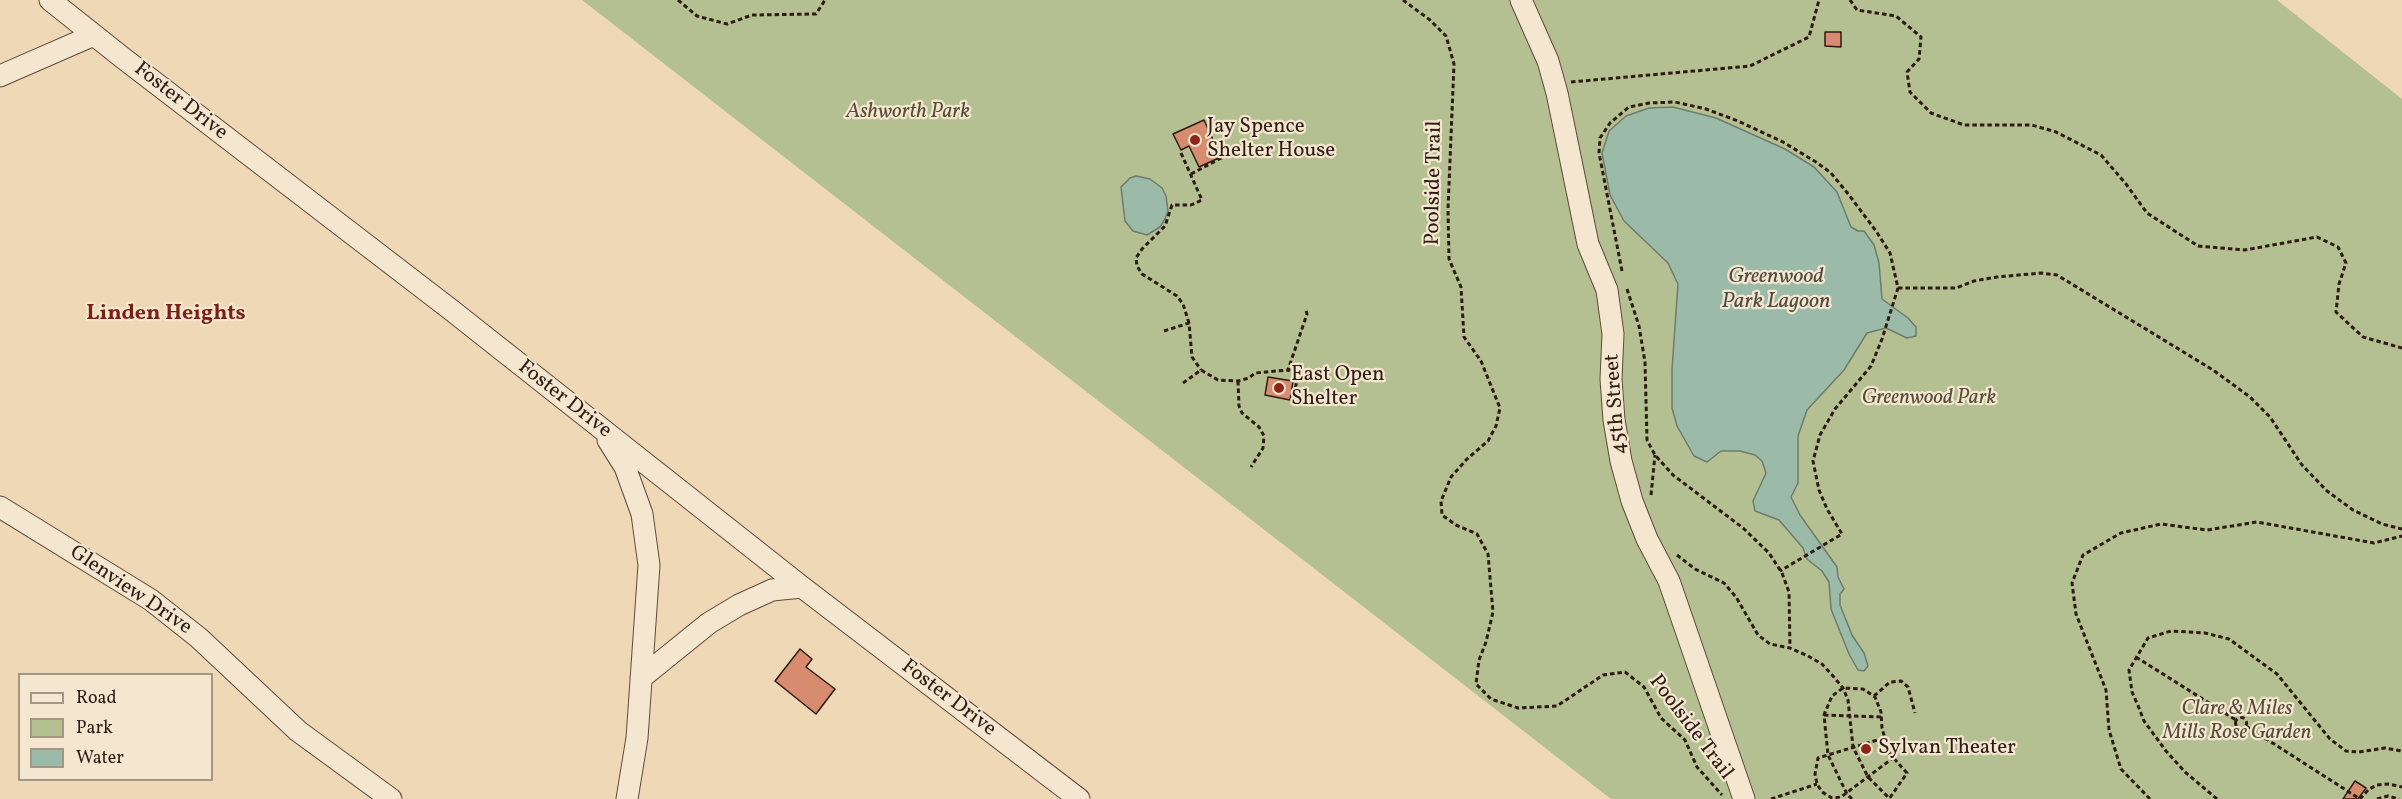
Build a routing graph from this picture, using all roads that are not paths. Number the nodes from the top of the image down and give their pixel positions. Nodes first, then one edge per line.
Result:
1 (50, 0) edge
2 (1521, 0) edge
3 (94, 35) junction
4 (0, 76) edge
5 (601, 429) junction
6 (0, 507) edge
7 (802, 587) junction
8 (641, 678) junction
9 (391, 799) edge
10 (627, 799) edge
11 (1079, 799) edge
12 (1744, 799) edge

1 - 3 street, Foster Drive
2 - 12 street, 45th Street
3 - 4 street
3 - 5 street, Foster Drive
5 - 7 street, Foster Drive
5 - 8 street
6 - 9 street, Glenview Drive
7 - 8 street
7 - 11 street, Foster Drive
8 - 10 street

